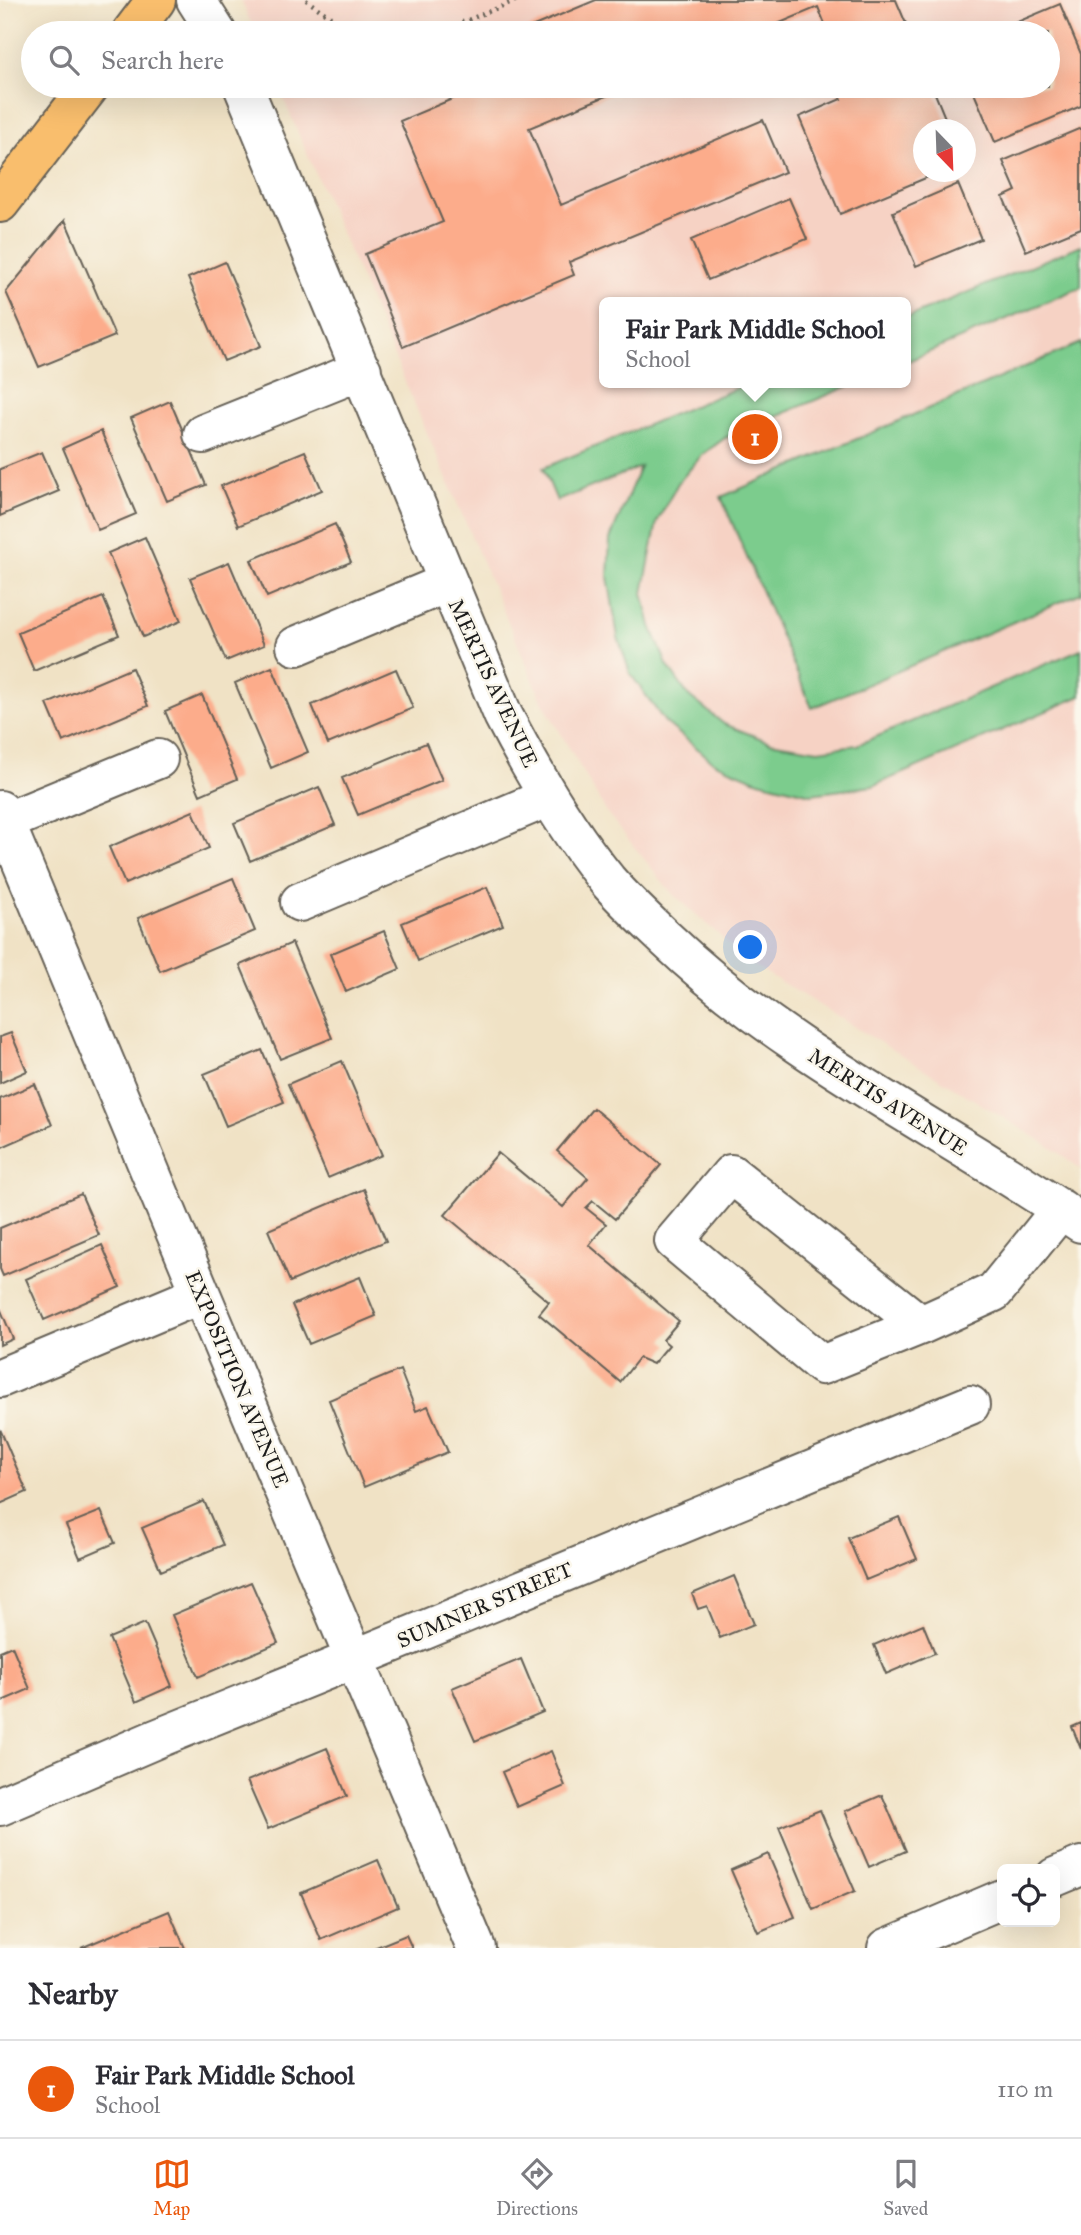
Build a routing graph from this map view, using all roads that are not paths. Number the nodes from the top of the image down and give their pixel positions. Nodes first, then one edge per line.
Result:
1 (156, 0) edge
2 (196, 0) edge
3 (140, 21) edge
4 (209, 21) edge
5 (81, 98) edge
6 (248, 98) edge
7 (0, 203) edge
8 (362, 370) junction
9 (203, 434) dead end
10 (447, 583) junction
11 (296, 646) dead end
12 (158, 760) dead end
13 (549, 797) junction
14 (3, 816) edge
15 (300, 902) dead end
16 (1071, 1216) edge
17 (201, 1294) junction
18 (921, 1325) junction
19 (0, 1378) edge
20 (970, 1405) dead end
21 (354, 1659) junction
22 (0, 1807) edge
23 (1081, 1866) edge
24 (1060, 1875) edge
25 (997, 1901) edge
26 (476, 1948) edge
27 (887, 1948) edge

1 - 3 main road
2 - 4 street
5 - 7 main road
6 - 8 street, MERTIS AVENUE
8 - 9 street
8 - 10 street, MERTIS AVENUE
10 - 11 street
10 - 13 street, MERTIS AVENUE
12 - 14 street
13 - 15 street
13 - 16 street, MERTIS AVENUE
14 - 17 street, EXPOSITION AVENUE
16 - 18 street
17 - 19 street
17 - 21 street, EXPOSITION AVENUE
18 - 18 street
20 - 21 street, SUMNER STREET
21 - 22 street, SUMNER STREET
21 - 26 street, EXPOSITION AVENUE
23 - 24 street
25 - 27 street

